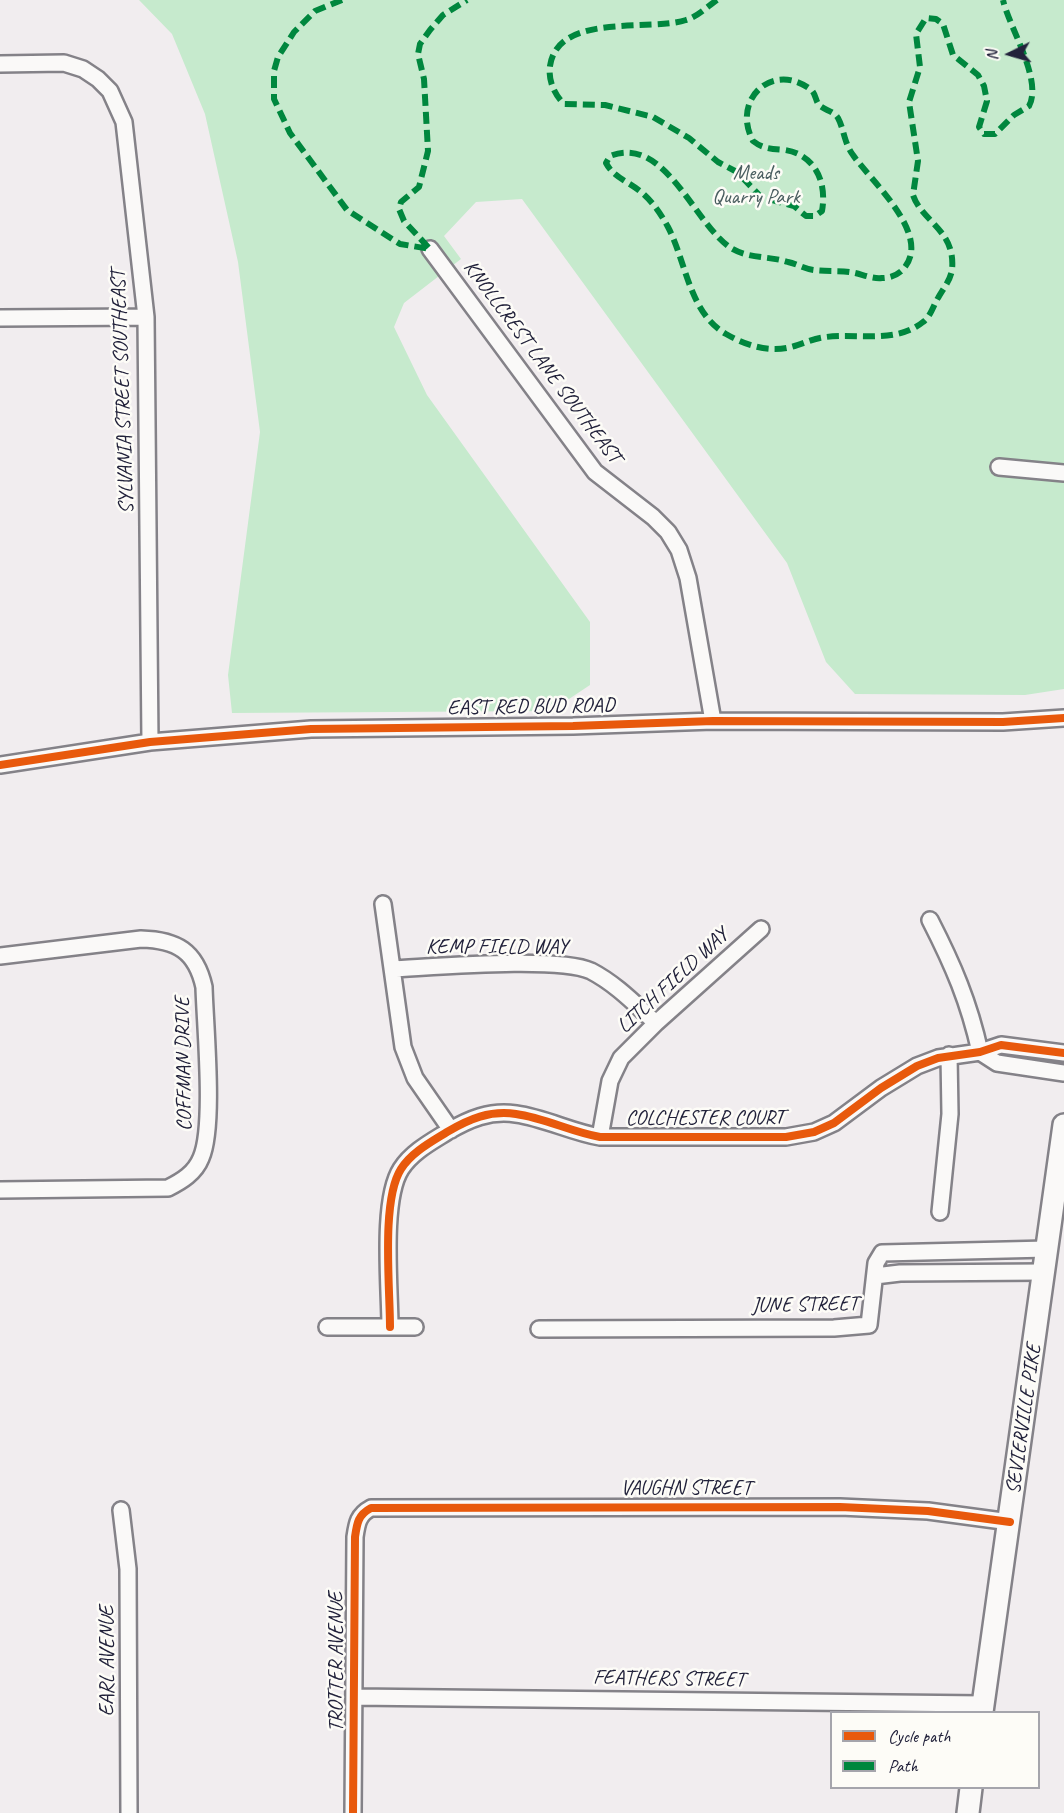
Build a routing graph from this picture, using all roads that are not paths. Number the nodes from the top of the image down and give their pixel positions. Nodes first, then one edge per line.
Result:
1 (0, 64) edge
2 (430, 249) dead end
3 (146, 317) junction
4 (0, 318) edge
5 (999, 466) dead end
6 (1064, 473) edge
7 (1064, 718) edge
8 (713, 721) junction
9 (150, 742) junction
10 (0, 765) edge
11 (383, 904) dead end
12 (930, 920) dead end
13 (761, 929) dead end
14 (0, 956) edge
15 (392, 969) junction
16 (656, 1023) junction
17 (980, 1052) junction
18 (1064, 1053) edge
19 (949, 1055) junction
20 (1064, 1074) edge
21 (1064, 1125) edge
22 (451, 1130) junction
23 (600, 1137) junction
24 (0, 1190) edge
25 (940, 1212) dead end
26 (1047, 1249) junction
27 (1044, 1272) junction
28 (875, 1276) junction
29 (327, 1327) dead end
30 (390, 1327) junction
31 (415, 1327) dead end
32 (539, 1329) dead end
33 (121, 1510) dead end
34 (363, 1513) joint
35 (1010, 1522) junction
36 (354, 1697) junction
37 (983, 1708) edge
38 (971, 1789) edge
39 (129, 1813) edge
40 (353, 1813) edge
41 (968, 1813) edge

1 - 3 street, SYLVANIA STREET SOUTHEAST
2 - 8 street, KNOLLCREST LANE SOUTHEAST
3 - 4 street
3 - 9 street, SYLVANIA STREET SOUTHEAST
5 - 6 street
7 - 8 street, EAST RED BUD ROAD
8 - 9 street, EAST RED BUD ROAD
9 - 10 street, EAST RED BUD ROAD
11 - 15 street
12 - 17 street
13 - 16 street, LITCH FIELD WAY
14 - 24 street, COFFMAN DRIVE
15 - 16 street, KEMP FIELD WAY
15 - 22 street
16 - 23 street, LITCH FIELD WAY
17 - 18 street, COLCHESTER COURT
17 - 19 street, COLCHESTER COURT
17 - 20 street
19 - 23 street, COLCHESTER COURT
19 - 25 street
21 - 26 street, SEVIERVILLE PIKE
22 - 23 street, COLCHESTER COURT
22 - 30 street, COLCHESTER COURT
26 - 27 street, SEVIERVILLE PIKE
26 - 28 street, JUNE STREET
27 - 28 street
27 - 35 street, SEVIERVILLE PIKE
28 - 32 street, JUNE STREET
29 - 30 street
30 - 31 street
33 - 39 street, EARL AVENUE
34 - 35 street, VAUGHN STREET
34 - 36 street, TROTTER AVENUE
35 - 37 street, SEVIERVILLE PIKE
36 - 37 street, FEATHERS STREET
36 - 40 street, TROTTER AVENUE
38 - 41 street

